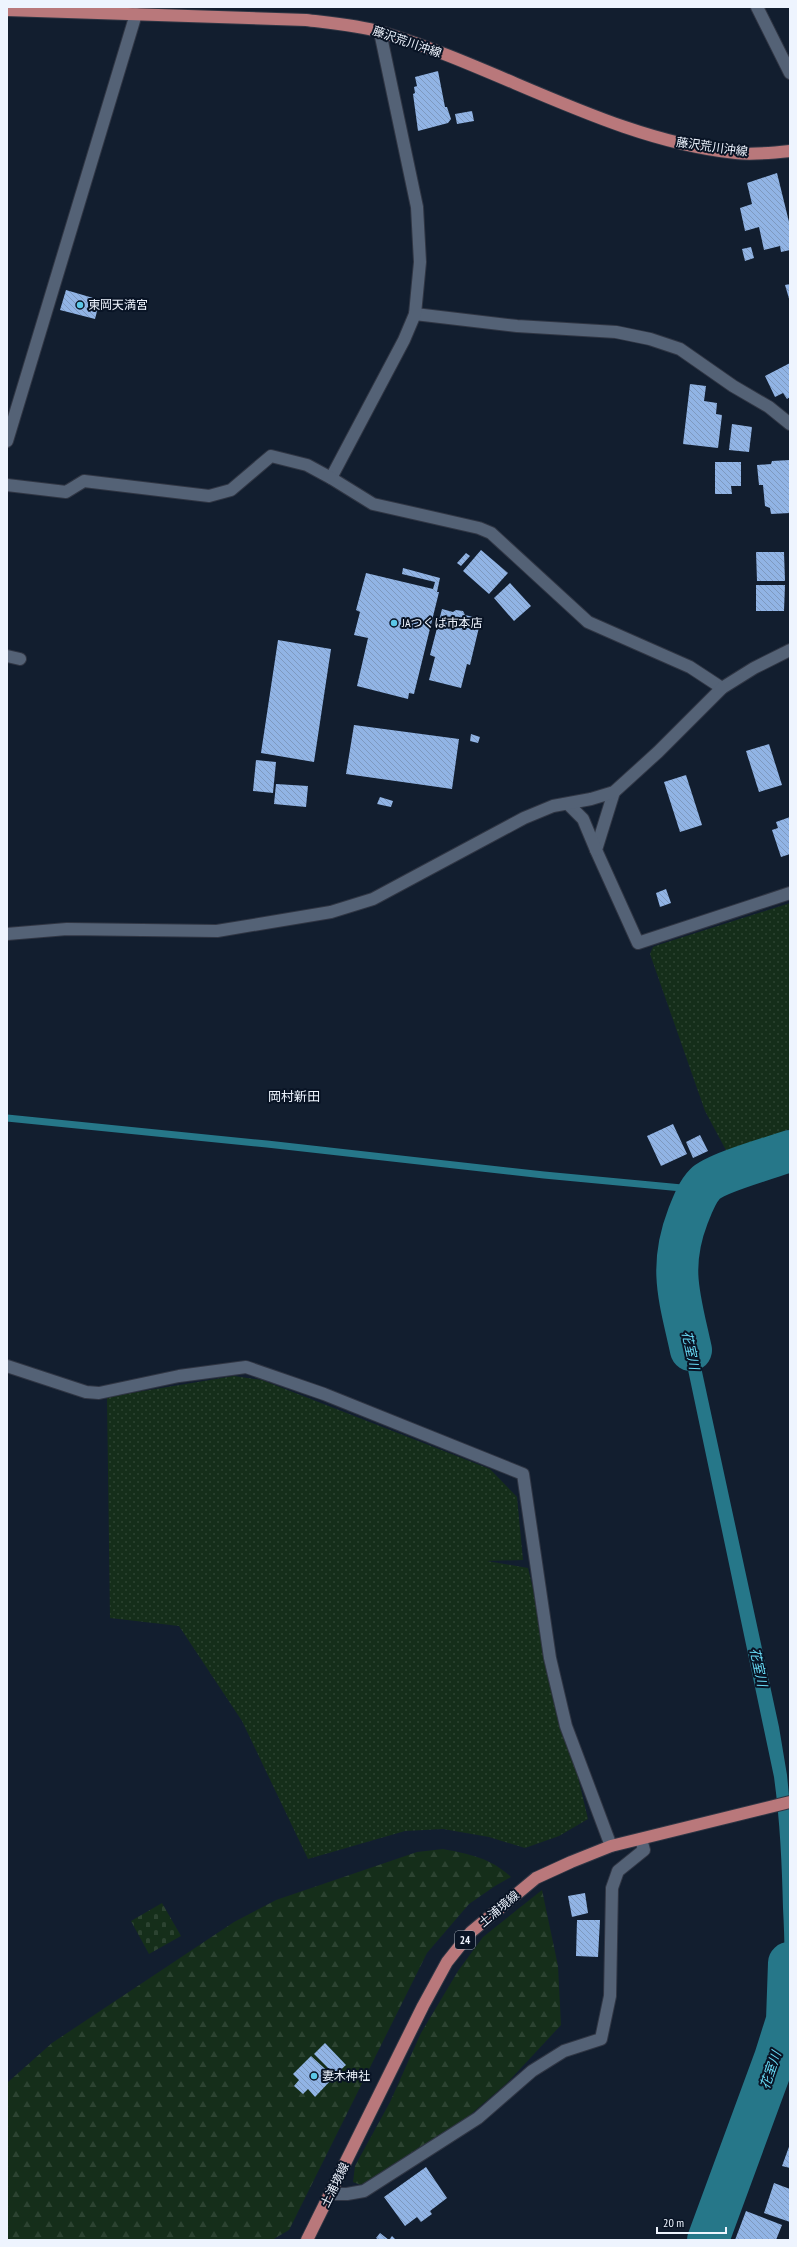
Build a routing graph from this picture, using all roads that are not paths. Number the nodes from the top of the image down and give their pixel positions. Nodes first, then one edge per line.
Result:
1 (757, 7) edge
2 (7, 10) edge
3 (136, 14) junction
4 (380, 32) junction
5 (790, 73) edge
6 (790, 151) edge
7 (415, 314) junction
8 (790, 424) edge
9 (7, 441) edge
10 (331, 478) junction
11 (7, 485) edge
12 (790, 650) edge
13 (7, 656) edge
14 (20, 659) dead end
15 (722, 688) junction
16 (614, 792) junction
17 (568, 804) junction
18 (596, 850) junction
19 (790, 893) edge
20 (7, 934) edge
21 (7, 1366) edge
22 (790, 1802) edge
23 (641, 1839) junction
24 (611, 1846) junction
25 (330, 2194) junction
26 (307, 2240) edge

1 - 5 street
2 - 3 main road, 藤沢荒川沖線
3 - 4 main road, 藤沢荒川沖線
3 - 9 street
4 - 6 main road, 藤沢荒川沖線
4 - 7 street
7 - 8 street
7 - 10 street
10 - 11 street
10 - 15 street
12 - 15 street
13 - 14 street
15 - 16 street
16 - 17 street
16 - 18 street
17 - 18 street
17 - 20 street
18 - 19 street
21 - 24 street
22 - 23 main road, 土浦境線 / 24
23 - 24 main road, 土浦境線 / 24
23 - 25 street
24 - 25 main road, 土浦境線 / 24
25 - 26 main road, 土浦境線 / 24

